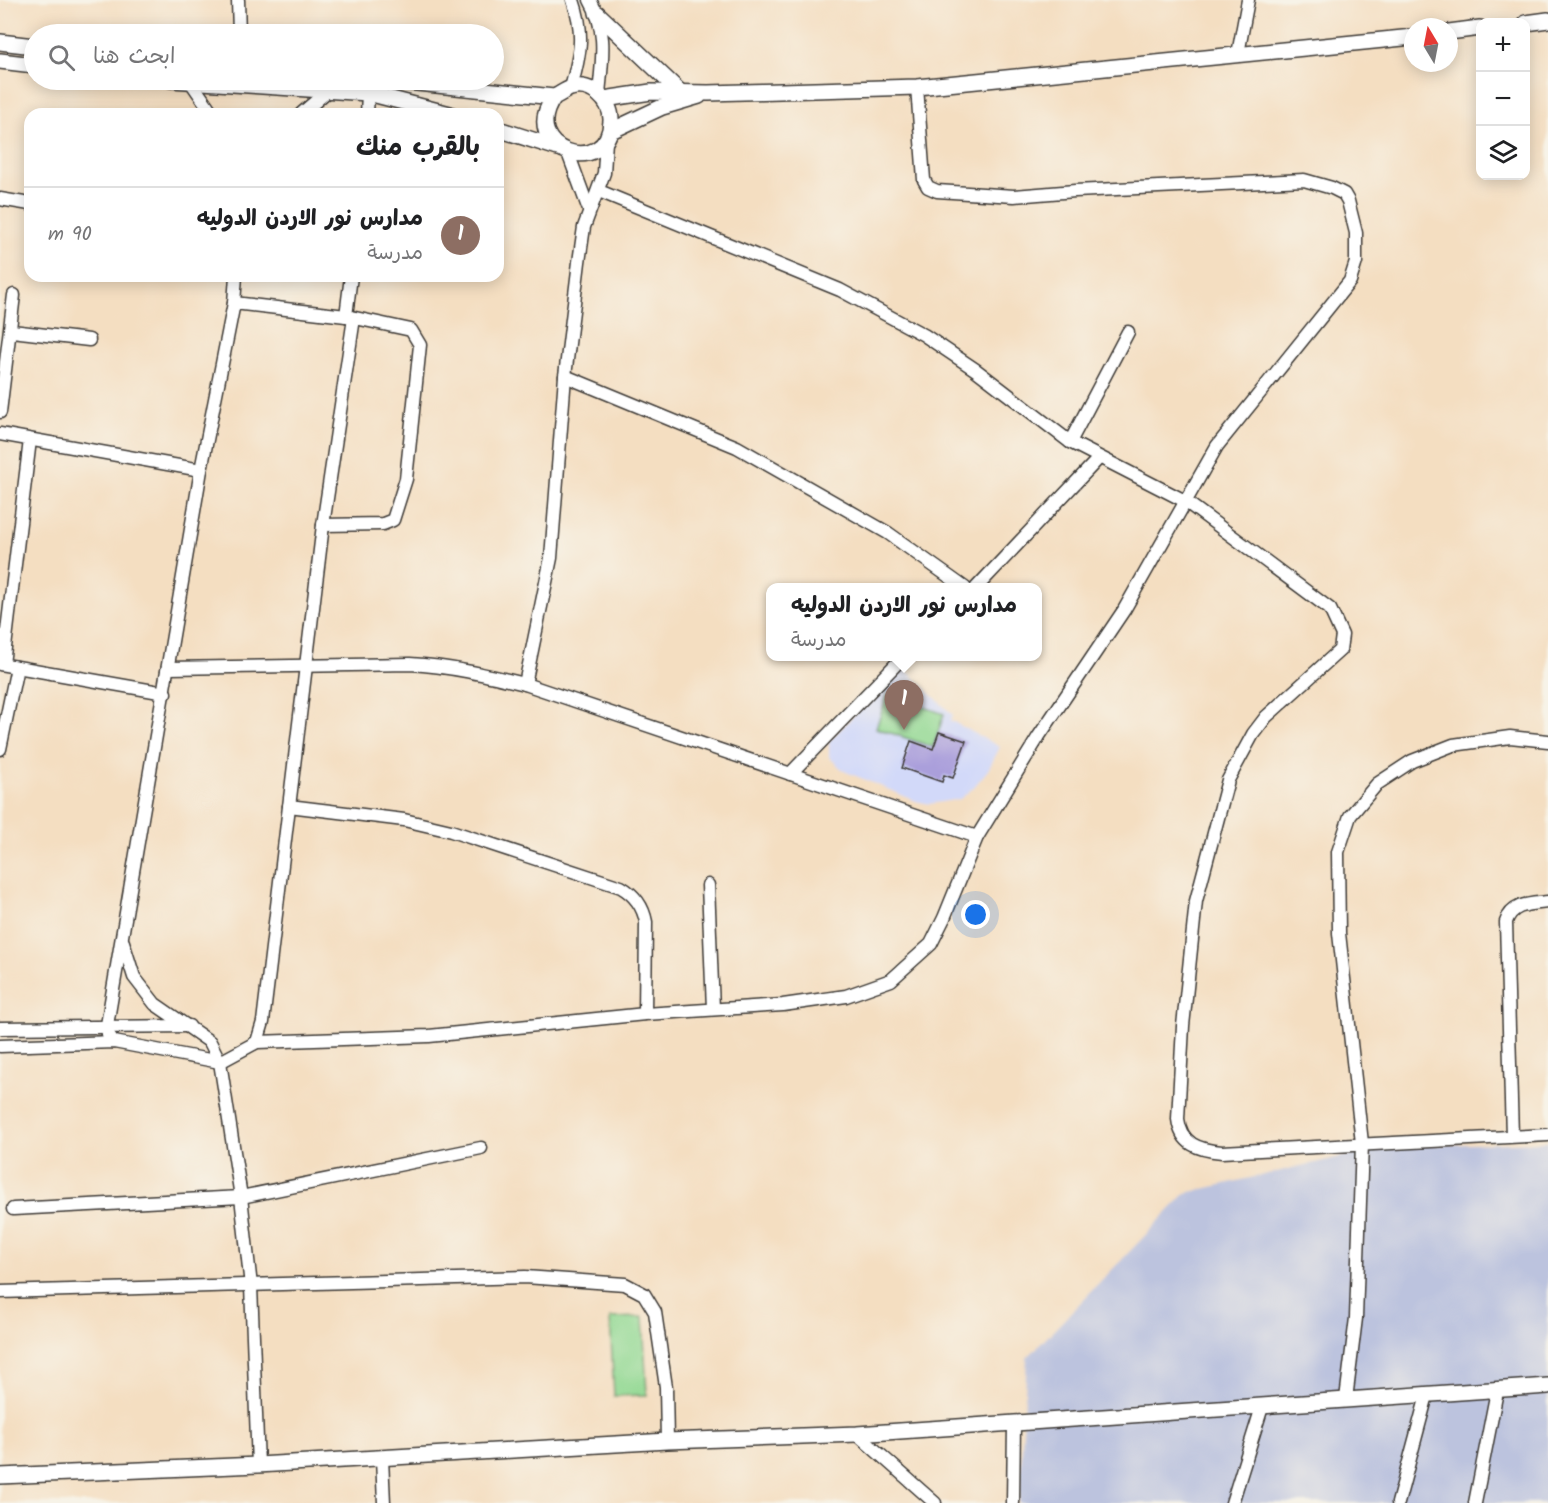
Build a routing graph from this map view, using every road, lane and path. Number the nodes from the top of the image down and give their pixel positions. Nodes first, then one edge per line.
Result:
1 (238, 0) edge
2 (573, 0) edge
3 (1248, 0) edge
4 (594, 7) edge
5 (1548, 20) edge
6 (1530, 22) edge
7 (239, 24) edge
8 (1476, 29) edge
9 (1458, 32) edge
10 (1404, 38) edge
11 (0, 42) edge
12 (24, 45) edge
13 (1238, 54) junction
14 (0, 61) edge
15 (24, 64) edge
16 (917, 87) junction
17 (571, 88) junction
18 (196, 90) edge
19 (329, 90) edge
20 (346, 90) edge
21 (480, 90) edge
22 (679, 91) junction
23 (368, 93) junction
24 (708, 93) junction
25 (602, 96) junction
26 (554, 98) junction
27 (209, 108) edge
28 (308, 108) edge
29 (367, 108) edge
30 (427, 108) edge
31 (504, 131) edge
32 (609, 136) junction
33 (564, 151) junction
34 (599, 191) junction
35 (0, 199) edge
36 (24, 203) edge
37 (590, 210) junction
38 (236, 282) edge
39 (351, 282) edge
40 (14, 295) dead end
41 (234, 303) junction
42 (350, 317) junction
43 (12, 331) junction
44 (1128, 332) dead end
45 (89, 340) dead end
46 (564, 375) junction
47 (0, 412) edge
48 (0, 434) edge
49 (30, 440) junction
50 (1070, 441) junction
51 (1099, 458) junction
52 (201, 470) junction
53 (1185, 501) junction
54 (323, 525) junction
55 (958, 583) edge
56 (981, 583) edge
57 (900, 661) edge
58 (1, 664) edge
59 (306, 666) junction
60 (17, 667) junction
61 (168, 668) junction
62 (525, 684) junction
63 (165, 693) junction
64 (1548, 741) edge
65 (0, 749) edge
66 (790, 774) junction
67 (289, 806) junction
68 (977, 837) junction
69 (708, 885) dead end
70 (1548, 902) edge
71 (122, 939) junction
72 (713, 1009) junction
73 (645, 1014) junction
74 (107, 1025) junction
75 (190, 1026) junction
76 (0, 1028) edge
77 (114, 1042) junction
78 (257, 1042) junction
79 (0, 1046) edge
80 (220, 1062) junction
81 (1548, 1135) edge
82 (1512, 1136) junction
83 (1362, 1143) junction
84 (481, 1148) dead end
85 (241, 1197) junction
86 (13, 1209) dead end
87 (251, 1286) junction
88 (0, 1292) edge
89 (1548, 1386) edge
90 (1497, 1391) junction
91 (1427, 1395) junction
92 (1346, 1399) junction
93 (1262, 1407) junction
94 (1014, 1423) junction
95 (857, 1434) junction
96 (667, 1441) junction
97 (382, 1458) junction
98 (258, 1466) junction
99 (0, 1476) edge
100 (384, 1503) edge
101 (935, 1503) edge
102 (1013, 1503) edge
103 (1232, 1503) edge
104 (1398, 1503) edge
105 (1475, 1503) edge

1 - 7 street
2 - 17 street
3 - 13 street
4 - 22 street
4 - 25 street
5 - 6 street
8 - 9 street
10 - 13 street
11 - 12 street
13 - 16 street
14 - 15 street
16 - 24 street
16 - 53 street
17 - 25 street
17 - 26 street
18 - 27 street
19 - 28 street
20 - 23 street
21 - 26 street
22 - 24 street
22 - 25 street
23 - 29 street
23 - 30 street
24 - 32 street
25 - 32 street
26 - 33 street
31 - 33 street
32 - 33 street
32 - 34 street
33 - 37 street
34 - 37 street
34 - 50 street
35 - 36 street
37 - 46 street
38 - 41 street
39 - 42 street
40 - 43 street
41 - 42 street
41 - 52 street
42 - 54 street
42 - 54 street
43 - 45 street
43 - 47 street
44 - 50 street
46 - 55 street
46 - 62 street
48 - 49 street
49 - 52 street
49 - 58 street
50 - 51 street
51 - 53 street
51 - 56 street
52 - 61 street
53 - 68 street
53 - 83 street
54 - 59 street
57 - 66 street
58 - 60 street
59 - 61 street
59 - 62 street
59 - 67 street
60 - 63 street
60 - 65 street
61 - 63 street
62 - 66 street
63 - 71 street
64 - 83 street
66 - 68 street
67 - 73 street
67 - 78 street
68 - 72 street
69 - 72 street
70 - 82 street
71 - 74 street
71 - 75 street
72 - 73 street
73 - 78 street
74 - 75 street
74 - 76 street
74 - 77 street
75 - 80 street
77 - 79 street
77 - 80 street
78 - 80 street
80 - 85 street
81 - 82 street
82 - 83 street
83 - 92 street
84 - 85 street
85 - 86 street
85 - 87 street
87 - 88 street
87 - 96 street
87 - 98 street
89 - 90 street
90 - 91 street
90 - 105 street
91 - 92 street
91 - 104 street
92 - 93 street
93 - 94 street
93 - 103 street
94 - 95 street
94 - 102 street
95 - 96 street
95 - 101 street
96 - 97 street
97 - 98 street
97 - 100 street
98 - 99 street

